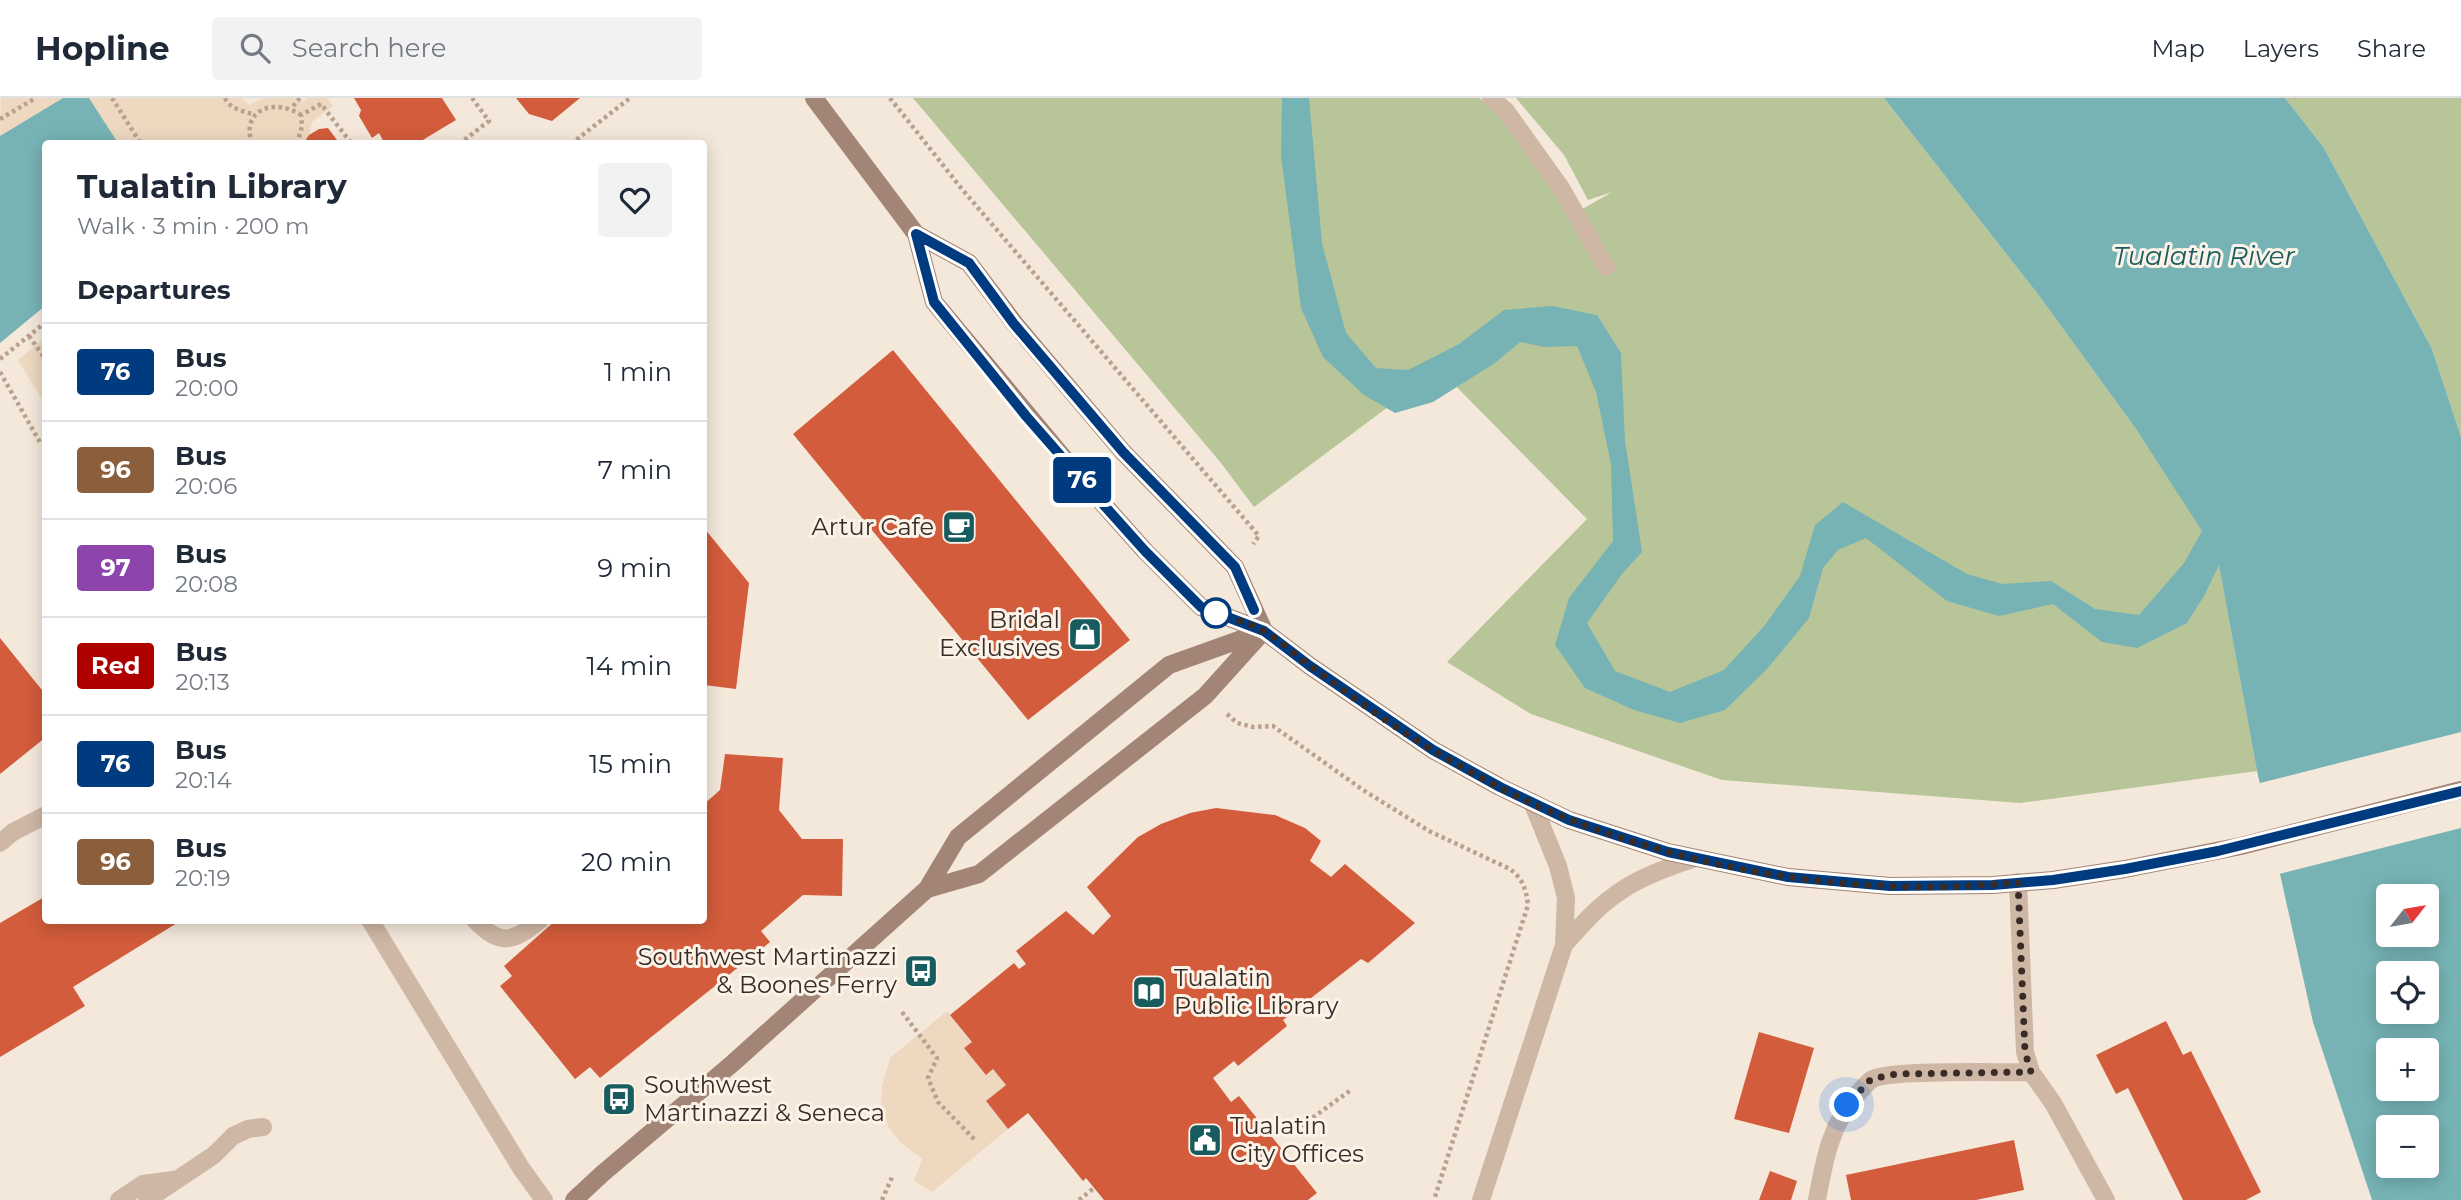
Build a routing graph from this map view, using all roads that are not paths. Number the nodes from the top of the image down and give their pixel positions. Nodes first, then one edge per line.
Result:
1 (814, 98) edge
2 (1491, 98) edge
3 (916, 234) junction
4 (1606, 267) dead end
5 (1264, 631) junction
6 (2461, 790) edge
7 (1532, 802) junction
8 (42, 817) edge
9 (0, 843) edge
10 (1695, 858) junction
11 (2018, 882) junction
12 (927, 889) junction
13 (372, 924) edge
14 (479, 924) edge
15 (535, 924) edge
16 (1564, 945) junction
17 (2031, 1072) junction
18 (263, 1127) dead end
19 (180, 1179) junction
20 (119, 1200) edge
21 (147, 1200) edge
22 (169, 1200) edge
23 (544, 1200) edge
24 (574, 1200) edge
25 (1481, 1200) edge
26 (1818, 1200) edge
27 (2106, 1200) edge

1 - 3 main road
2 - 4 street
3 - 5 main road
3 - 5 main road
5 - 7 main road
5 - 12 main road
5 - 12 main road
6 - 11 main road
7 - 10 main road
7 - 16 street
8 - 9 street
10 - 11 main road
10 - 16 street
11 - 17 street
12 - 24 main road
13 - 23 street
14 - 15 street
16 - 25 street
17 - 26 street
17 - 27 street
18 - 19 street
19 - 20 street
19 - 21 street
19 - 22 street

